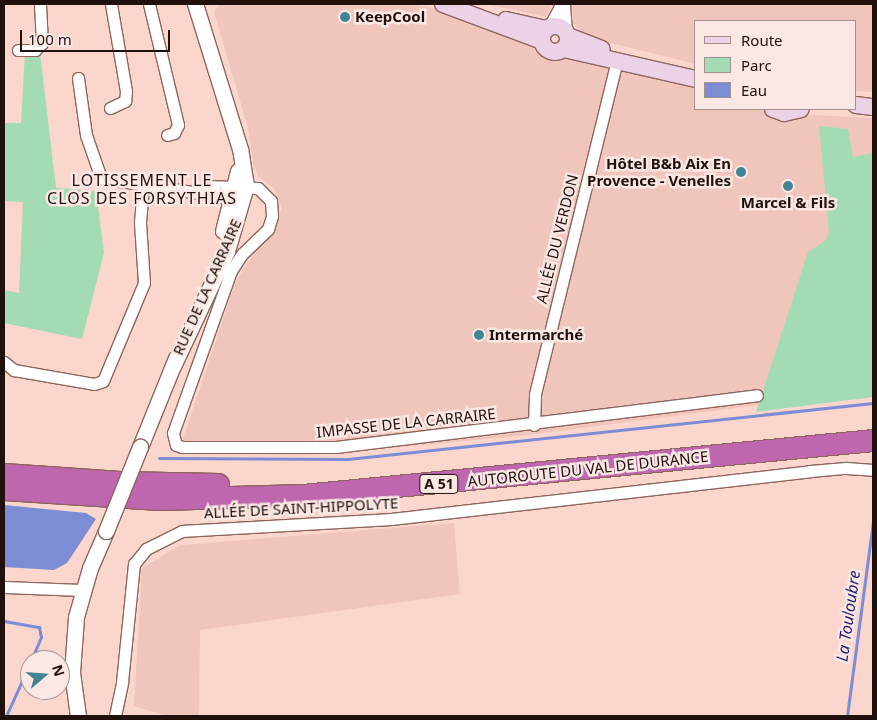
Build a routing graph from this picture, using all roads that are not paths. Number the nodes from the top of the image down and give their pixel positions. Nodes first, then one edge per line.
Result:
1 (40, 4) edge
2 (111, 4) edge
3 (149, 4) edge
4 (195, 4) edge
5 (203, 4) edge
6 (562, 4) edge
7 (450, 6) edge
8 (203, 26) junction
9 (546, 32) junction
10 (566, 38) junction
11 (18, 50) dead end
12 (617, 61) junction
13 (694, 73) edge
14 (78, 78) dead end
15 (694, 79) edge
16 (110, 108) dead end
17 (775, 110) edge
18 (791, 110) edge
19 (166, 135) dead end
20 (143, 184) junction
21 (239, 193) junction
22 (4, 362) edge
23 (173, 366) junction
24 (757, 395) dead end
25 (534, 425) junction
26 (873, 425) edge
27 (873, 440) edge
28 (873, 470) edge
29 (4, 474) edge
30 (4, 490) edge
31 (4, 587) edge
32 (82, 590) junction
33 (78, 716) edge
34 (116, 716) edge

1 - 11 street
2 - 16 street
3 - 19 street
4 - 8 street, RUE DE LA CARRAIRE
5 - 8 street, RUE DE LA CARRAIRE
6 - 9 street
6 - 10 street
7 - 9 main road
8 - 21 street, RUE DE LA CARRAIRE
9 - 10 main road
9 - 10 main road
10 - 12 main road
10 - 13 main road
12 - 15 main road
12 - 25 street, ALLÉE DU VERDON
14 - 20 street
17 - 18 main road
20 - 21 street
20 - 22 street
21 - 23 street, RUE DE LA CARRAIRE
21 - 23 street, RUE DE LA CARRAIRE
21 - 25 street, IMPASSE DE LA CARRAIRE
23 - 32 street, bridge
24 - 25 street, IMPASSE DE LA CARRAIRE
26 - 29 highway, AUTOROUTE DU VAL DE DURANCE / A 51
27 - 30 highway, AUTOROUTE DU VAL DE DURANCE / A 51
28 - 34 street, ALLÉE DE SAINT-HIPPOLYTE
31 - 32 street
32 - 33 street

